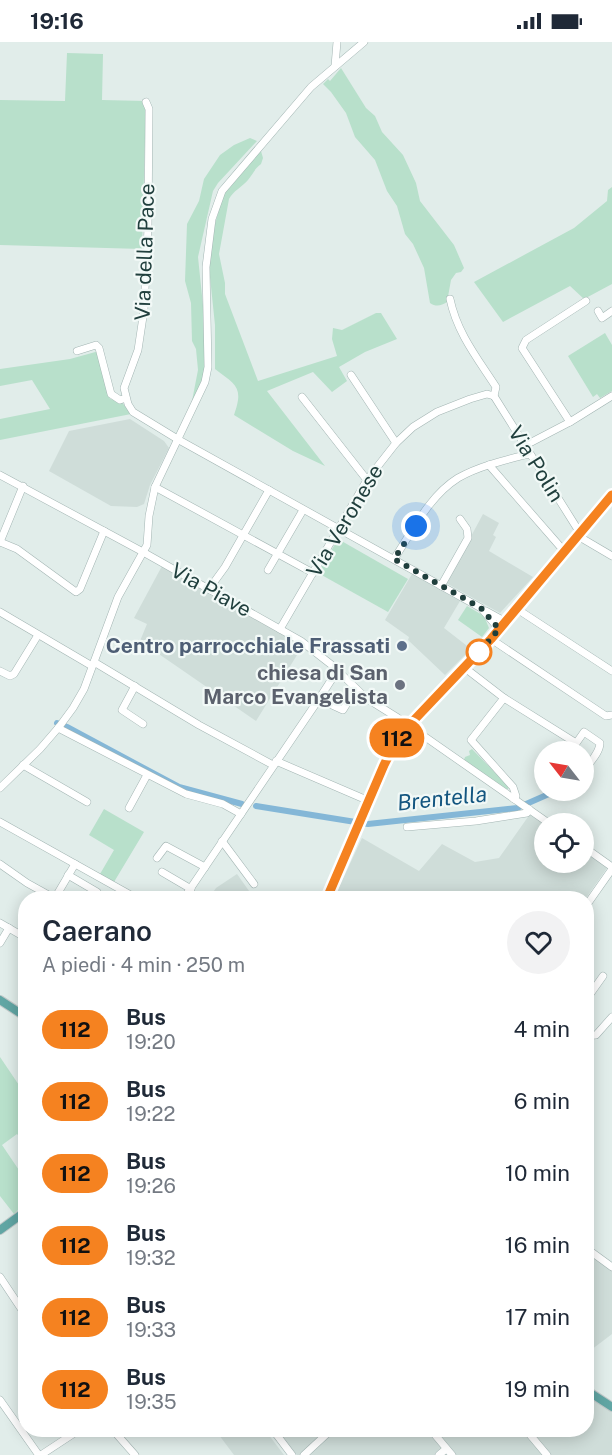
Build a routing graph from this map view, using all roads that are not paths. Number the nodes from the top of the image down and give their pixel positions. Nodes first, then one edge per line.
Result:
1 (337, 42) edge
2 (364, 42) edge
3 (335, 66) junction
4 (146, 102) dead end
5 (450, 299) dead end
6 (586, 301) dead end
7 (598, 311) dead end
8 (612, 311) edge
9 (77, 351) dead end
10 (351, 375) dead end
11 (490, 395) junction
12 (612, 396) edge
13 (302, 397) dead end
14 (126, 398) junction
15 (570, 423) junction
16 (178, 440) junction
17 (396, 443) junction
18 (524, 446) junction
19 (529, 454) junction
20 (489, 465) junction
21 (0, 475) edge
22 (367, 480) junction
23 (23, 486) junction
24 (155, 487) junction
25 (269, 490) junction
26 (612, 495) edge
27 (303, 510) junction
28 (460, 519) dead end
29 (338, 529) junction
30 (104, 531) junction
31 (244, 534) junction
32 (579, 534) junction
33 (0, 542) edge
34 (564, 551) junction
35 (143, 552) junction
36 (278, 553) junction
37 (612, 556) edge
38 (394, 559) junction
39 (268, 570) dead end
40 (313, 573) junction
41 (441, 586) junction
42 (209, 589) junction
43 (481, 608) junction
44 (517, 609) junction
45 (0, 612) edge
46 (506, 622) junction
47 (280, 629) junction
48 (499, 629) junction
49 (38, 634) junction
50 (491, 639) junction
51 (93, 664) junction
52 (465, 668) junction
53 (0, 671) edge
54 (337, 671) junction
55 (612, 671) edge
56 (135, 686) junction
57 (356, 689) junction
58 (504, 698) junction
59 (319, 699) junction
60 (612, 715) edge
61 (143, 724) dead end
62 (408, 725) junction
63 (59, 727) junction
64 (573, 741) edge
65 (577, 741) edge
66 (594, 756) edge
67 (275, 763) junction
68 (23, 765) junction
69 (147, 775) junction
70 (0, 788) edge
71 (515, 799) junction
72 (369, 801) junction
73 (87, 802) dead end
74 (129, 808) dead end
75 (527, 808) junction
76 (534, 813) edge
77 (241, 814) junction
78 (0, 822) edge
79 (407, 827) dead end
80 (222, 841) junction
81 (594, 854) edge
82 (157, 858) dead end
83 (0, 864) edge
84 (75, 864) junction
85 (205, 867) junction
86 (612, 868) edge
87 (162, 872) dead end
88 (68, 875) junction
89 (254, 884) dead end
90 (190, 889) joint
91 (41, 891) edge
92 (58, 891) edge
93 (95, 891) edge
94 (123, 891) edge
95 (330, 891) edge
96 (594, 894) edge
97 (0, 923) edge
98 (9, 928) junction
99 (18, 933) edge
100 (0, 943) edge
101 (603, 976) dead end
102 (594, 989) edge
103 (0, 1000) edge
104 (18, 1012) edge
105 (612, 1017) edge
106 (594, 1035) edge
107 (18, 1215) edge
108 (2, 1226) edge
109 (594, 1254) edge
110 (612, 1267) edge
111 (0, 1277) edge
112 (18, 1300) edge
113 (594, 1395) edge
114 (0, 1400) edge
115 (612, 1407) edge
116 (18, 1426) edge
117 (26, 1437) edge
118 (68, 1437) edge
119 (119, 1437) edge
120 (278, 1437) edge
121 (323, 1437) edge
122 (437, 1437) edge
123 (532, 1437) edge
124 (449, 1452) edge
125 (41, 1455) edge
126 (135, 1455) edge
127 (292, 1455) edge
128 (304, 1455) edge
129 (439, 1455) edge
130 (547, 1455) edge

1 - 3 street
2 - 3 street
3 - 16 street
4 - 14 street, Via della Pace
5 - 11 street, Via Polin
6 - 15 street
7 - 8 street
9 - 14 street
10 - 17 street
11 - 17 street, Via Veronese
11 - 18 street, Via Polin
12 - 15 street
13 - 22 street
14 - 16 street
15 - 18 street
16 - 24 street
16 - 25 street
17 - 22 street, Via Veronese
18 - 19 street, Via Polin
19 - 20 street
19 - 32 street, Via Polin
20 - 34 street
20 - 38 street
21 - 23 street, Via Piave
22 - 29 street, Via Veronese
23 - 30 street, Via Piave
23 - 33 street
24 - 31 street
24 - 35 street
25 - 27 street
25 - 31 street
26 - 32 main road
27 - 29 street
27 - 36 street
28 - 41 street
29 - 38 street
29 - 40 street, Via Veronese
30 - 33 street
30 - 35 street, Via Piave
31 - 36 street
31 - 42 street
32 - 34 main road
32 - 37 street
34 - 44 main road
35 - 42 street, Via Piave
35 - 51 street
36 - 39 street
36 - 40 street
38 - 41 street
40 - 47 street, Via Veronese
41 - 43 street
42 - 47 street, Via Piave
43 - 46 street
43 - 48 street
44 - 46 main road
44 - 55 street
45 - 49 street
46 - 48 main road
47 - 54 street, Via Piave
48 - 50 main road
49 - 51 street
49 - 53 street
50 - 52 main road
50 - 60 street
51 - 56 street
51 - 63 street
52 - 58 street
52 - 62 main road
54 - 57 street, Via Piave
54 - 59 street
56 - 61 street
56 - 67 street
57 - 59 street
57 - 62 street, Via Piave
58 - 64 street
58 - 71 street
59 - 67 street
62 - 71 street, Via Piave
62 - 72 main road
63 - 68 street
63 - 69 street
65 - 66 street
67 - 72 street
67 - 77 street
68 - 70 street
68 - 73 street
69 - 74 street
69 - 77 street
71 - 75 street, Via Piave
72 - 95 main road
75 - 76 street, Via Piave
75 - 79 street
77 - 80 street
78 - 84 street
80 - 85 street
80 - 89 street
81 - 86 street
82 - 85 street
83 - 91 street
84 - 88 street
84 - 94 street
85 - 90 street
86 - 96 street
87 - 90 street
88 - 92 street
88 - 93 street
97 - 98 street
98 - 99 street
98 - 100 street
101 - 102 street
103 - 104 main road
105 - 106 street
107 - 108 main road
109 - 110 street
111 - 112 street
113 - 115 main road
114 - 116 street
117 - 125 street
118 - 125 street
119 - 126 street
120 - 127 street
121 - 128 street
122 - 124 street
123 - 130 street
124 - 129 street

